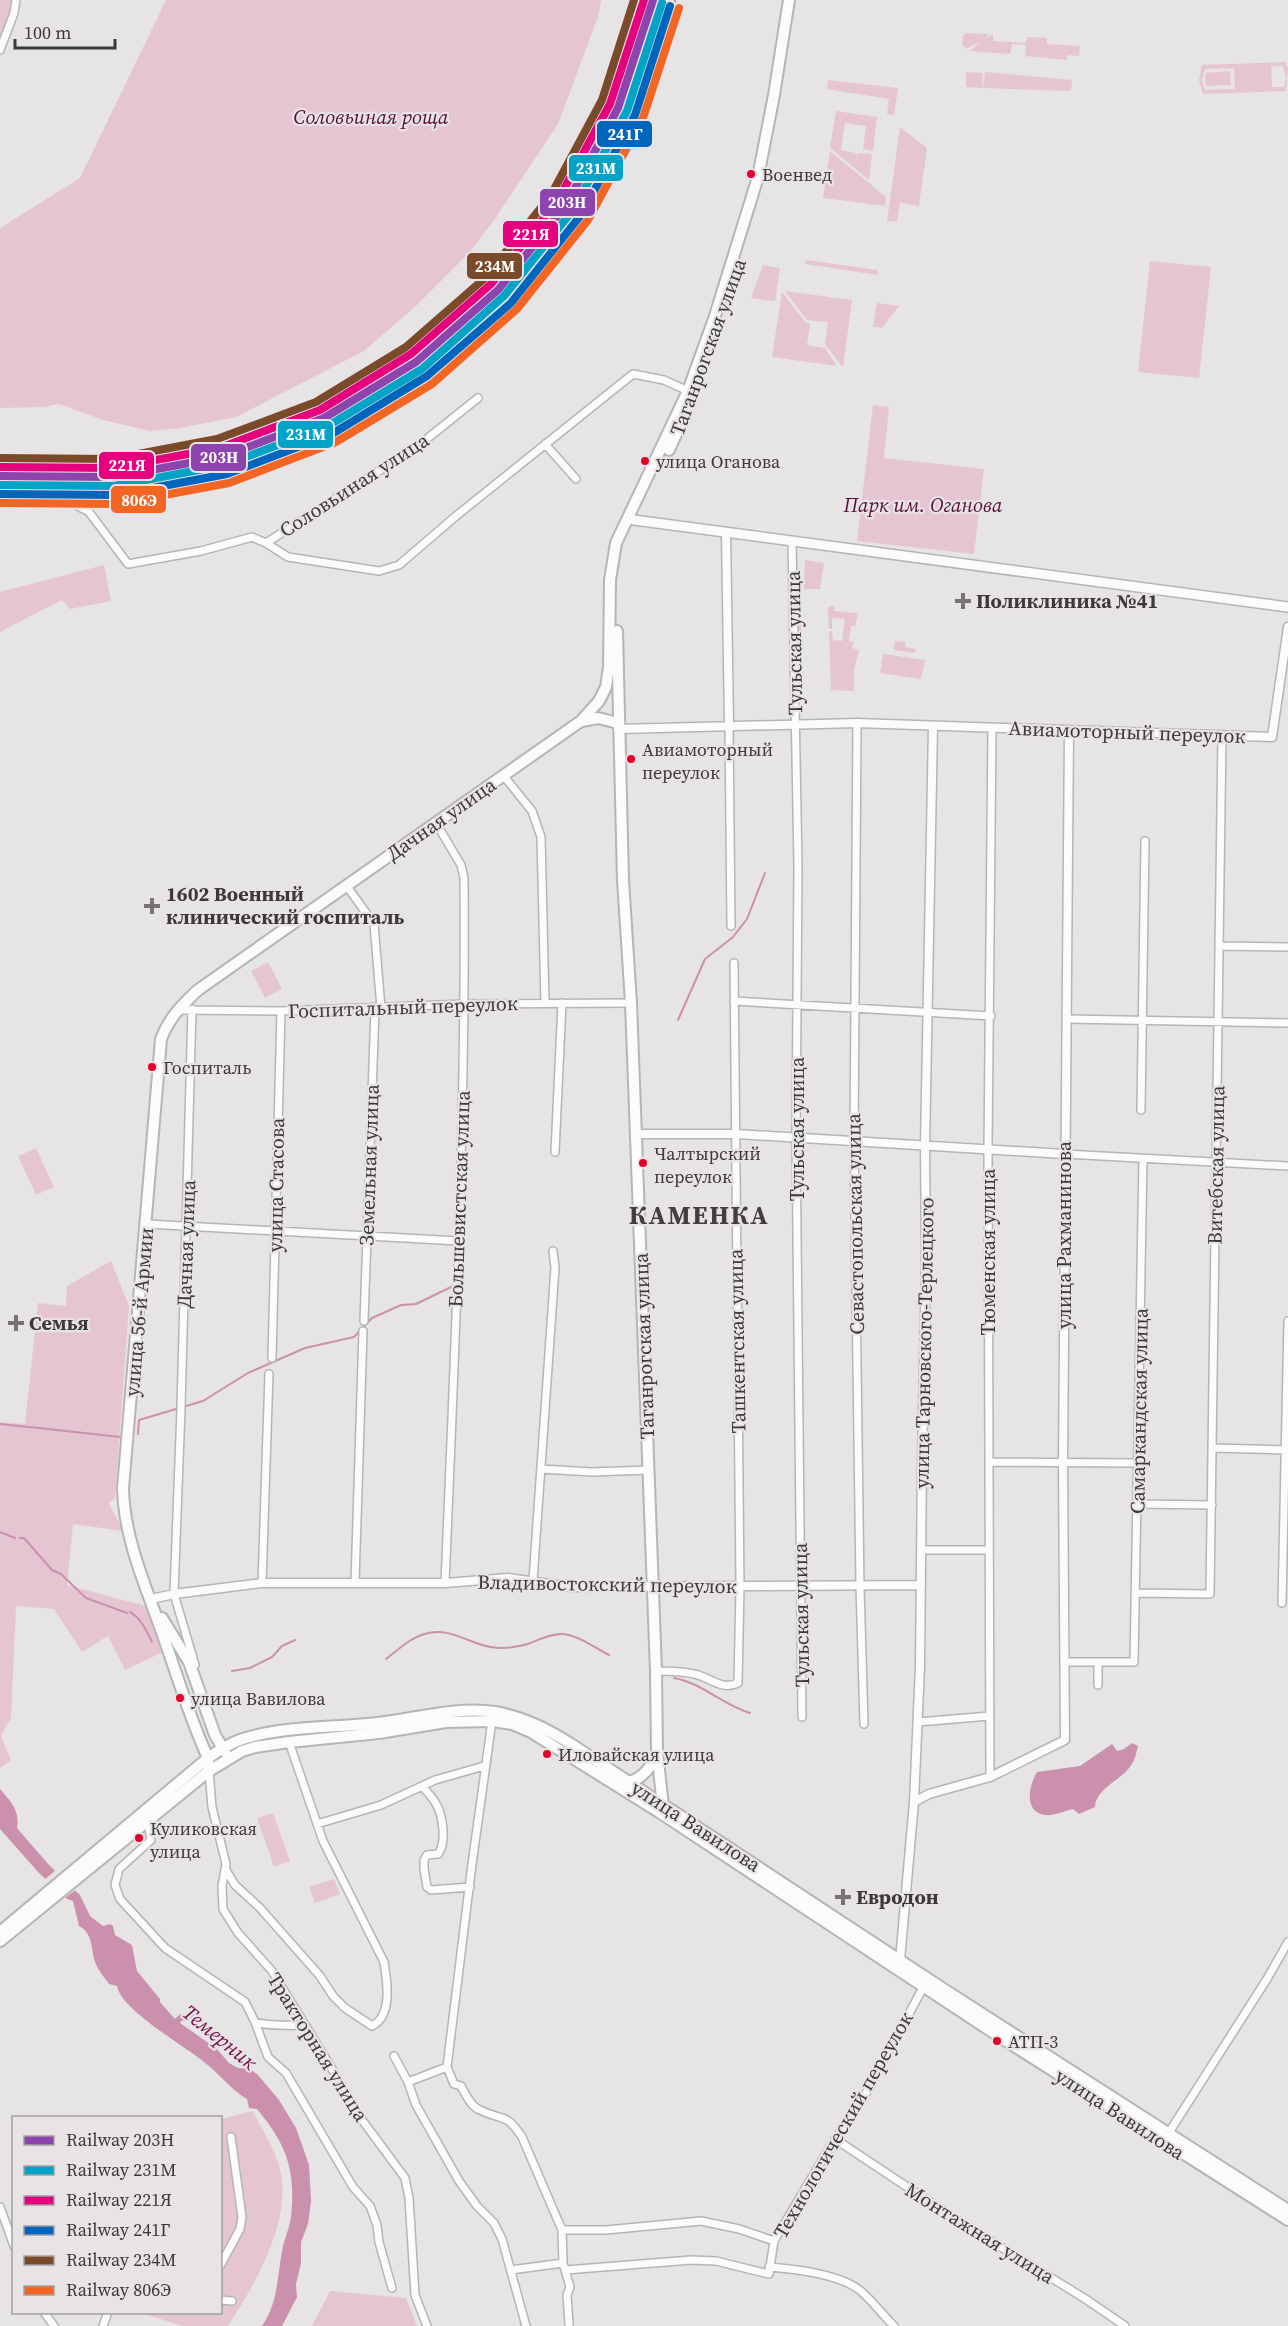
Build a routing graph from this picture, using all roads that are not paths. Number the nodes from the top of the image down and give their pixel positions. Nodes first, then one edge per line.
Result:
1 (16, 0) edge
2 (789, 0) edge
3 (796, 0) edge
4 (0, 50) edge
5 (781, 73) junction
6 (691, 392) junction
7 (478, 398) dead end
8 (545, 444) junction
9 (576, 479) dead end
10 (0, 497) edge
11 (630, 519) junction
12 (726, 533) junction
13 (792, 541) junction
14 (266, 543) junction
15 (1288, 607) edge
16 (1288, 627) edge
17 (609, 667) joint
18 (581, 721) junction
19 (796, 723) junction
20 (857, 723) junction
21 (729, 725) junction
22 (618, 726) junction
23 (933, 726) junction
24 (992, 728) junction
25 (1070, 730) junction
26 (1222, 736) junction
27 (503, 775) junction
28 (436, 823) junction
29 (1145, 841) dead end
30 (346, 885) junction
31 (732, 926) dead end
32 (1220, 946) junction
33 (1288, 947) edge
34 (734, 963) dead end
35 (734, 1001) junction
36 (545, 1003) junction
37 (562, 1003) junction
38 (465, 1004) junction
39 (631, 1004) junction
40 (797, 1005) junction
41 (378, 1008) junction
42 (192, 1009) junction
43 (855, 1009) junction
44 (176, 1010) junction
45 (281, 1011) junction
46 (928, 1013) junction
47 (991, 1016) junction
48 (1067, 1019) junction
49 (1142, 1021) junction
50 (168, 1022) joint
51 (1219, 1022) junction
52 (1288, 1023) edge
53 (1141, 1110) dead end
54 (636, 1134) junction
55 (736, 1134) junction
56 (796, 1138) junction
57 (854, 1141) junction
58 (925, 1146) junction
59 (988, 1149) junction
60 (555, 1152) dead end
61 (1065, 1154) junction
62 (1143, 1159) junction
63 (1216, 1162) junction
64 (1288, 1166) edge
65 (147, 1224) junction
66 (186, 1226) junction
67 (275, 1231) junction
68 (366, 1236) junction
69 (459, 1241) junction
70 (553, 1251) dead end
71 (364, 1321) dead end
72 (1288, 1321) edge
73 (363, 1330) dead end
74 (272, 1358) dead end
75 (269, 1374) dead end
76 (1212, 1448) junction
77 (1287, 1450) edge
78 (989, 1462) junction
79 (1063, 1463) junction
80 (1138, 1463) junction
81 (541, 1469) junction
82 (648, 1470) junction
83 (1137, 1504) junction
84 (1212, 1505) junction
85 (922, 1550) junction
86 (989, 1550) junction
87 (533, 1580) junction
88 (355, 1582) junction
89 (262, 1583) junction
90 (445, 1583) junction
91 (921, 1585) junction
92 (652, 1586) junction
93 (860, 1586) junction
94 (740, 1587) junction
95 (801, 1587) junction
96 (1136, 1593) junction
97 (174, 1594) junction
98 (151, 1599) junction
99 (1282, 1603) dead end
100 (1066, 1662) junction
101 (1098, 1662) junction
102 (656, 1671) junction
103 (196, 1679) junction
104 (181, 1685) junction
105 (1098, 1685) dead end
106 (205, 1708) junction
107 (989, 1716) junction
108 (802, 1717) dead end
109 (492, 1721) junction
110 (918, 1722) junction
111 (864, 1724) dead end
112 (290, 1742) junction
113 (657, 1752) junction
114 (225, 1753) junction
115 (208, 1758) junction
116 (484, 1766) junction
117 (209, 1771) junction
118 (990, 1777) junction
119 (629, 1783) junction
120 (616, 1784) junction
121 (423, 1787) junction
122 (914, 1802) junction
123 (663, 1806) junction
124 (148, 1823) junction
125 (317, 1824) junction
126 (96, 1858) junction
127 (226, 1870) junction
128 (470, 1887) junction
129 (40, 1903) junction
130 (0, 1932) edge
131 (0, 1941) edge
132 (1288, 1942) edge
133 (898, 1963) junction
134 (926, 1982) junction
135 (255, 2022) junction
136 (305, 2026) junction
137 (394, 2056) dead end
138 (447, 2067) junction
139 (408, 2082) junction
140 (1168, 2134) junction
141 (231, 2137) dead end
142 (835, 2139) junction
143 (0, 2207) edge
144 (1288, 2210) edge
145 (1288, 2220) edge
146 (562, 2230) junction
147 (12, 2240) edge
148 (774, 2241) junction
149 (222, 2262) edge
150 (564, 2267) junction
151 (511, 2270) junction
152 (769, 2270) junction
153 (392, 2288) dead end
154 (222, 2300) edge
155 (232, 2301) dead end
156 (45, 2314) edge
157 (569, 2324) dead end
158 (54, 2326) edge
159 (427, 2326) edge
160 (526, 2326) edge
161 (894, 2326) edge
162 (1125, 2326) edge

1 - 4 street
2 - 5 main road, Таганрогская улица
3 - 5 main road, Таганрогская улица
5 - 6 main road, Таганрогская улица
6 - 8 street
6 - 11 main road, Таганрогская улица
7 - 14 street, Соловьиная улица
8 - 9 street
8 - 14 street
10 - 14 street, Соловьиная улица
11 - 12 main road
11 - 17 main road, Таганрогская улица
11 - 22 main road, Таганрогская улица
12 - 13 main road
12 - 21 street
13 - 15 main road
13 - 19 street, Тульская улица
16 - 26 street, Авиамоторный переулок
17 - 18 main road, Дачная улица
18 - 22 main road
18 - 27 main road, Дачная улица
19 - 20 street, Авиамоторный переулок
19 - 21 street, Авиамоторный переулок
19 - 40 street, Тульская улица
20 - 23 street, Авиамоторный переулок
20 - 43 street, Севастопольская улица
21 - 22 street, Авиамоторный переулок
21 - 31 street
22 - 39 main road, Таганрогская улица
23 - 24 street, Авиамоторный переулок
23 - 46 street, улица Тарновского-Терлецкого
24 - 25 street, Авиамоторный переулок
24 - 47 street, Тюменская улица
25 - 26 street, Авиамоторный переулок
25 - 48 street, улица Рахманинова
26 - 32 street, Витебская улица
27 - 28 main road, Дачная улица
27 - 36 street
28 - 30 main road, Дачная улица
28 - 38 street, Большевистская улица
29 - 49 street
30 - 41 street, Земельная улица
30 - 44 main road, Дачная улица
32 - 33 street
32 - 51 street, Витебская улица
34 - 35 street, Ташкентская улица
35 - 40 street
35 - 55 street, Ташкентская улица
36 - 37 street, Госпитальный переулок
36 - 38 street, Госпитальный переулок
37 - 39 street, Госпитальный переулок
37 - 60 street
38 - 41 street, Госпитальный переулок
38 - 69 street, Большевистская улица
39 - 54 main road, Таганрогская улица
40 - 43 street
40 - 56 street, Тульская улица
41 - 45 street, Госпитальный переулок
41 - 68 street, Земельная улица
42 - 44 street, Госпитальный переулок
42 - 45 street, Госпитальный переулок
42 - 66 street, Дачная улица
43 - 46 street
43 - 57 street, Севастопольская улица
44 - 50 main road, Дачная улица
45 - 67 street, улица Стасова
46 - 47 street
46 - 58 street, улица Тарновского-Терлецкого
47 - 59 street, Тюменская улица
48 - 49 street
48 - 61 street, улица Рахманинова
49 - 51 street
49 - 53 street
50 - 65 main road, улица 56-й Армии
51 - 52 street
51 - 63 street, Витебская улица
54 - 55 street
54 - 82 main road, Таганрогская улица
55 - 56 street
55 - 94 street, Ташкентская улица
56 - 57 street
56 - 95 street, Тульская улица
57 - 58 street
57 - 93 street, Севастопольская улица
58 - 59 street
58 - 85 street, улица Тарновского-Терлецкого
59 - 61 street
59 - 78 street, Тюменская улица
61 - 62 street
61 - 79 street, улица Рахманинова
62 - 63 street
62 - 80 street, Самаркандская улица
63 - 64 street
63 - 76 street, Витебская улица
65 - 66 street
65 - 98 main road, улица 56-й Армии
66 - 67 street
66 - 97 street, Дачная улица
67 - 68 street
67 - 74 street, улица Стасова
68 - 69 street
68 - 71 street, Земельная улица
69 - 90 street, Большевистская улица
70 - 81 street
72 - 77 street
73 - 88 street
75 - 89 street
76 - 77 street
76 - 84 street, Витебская улица
77 - 99 street
78 - 79 street
78 - 86 street, Тюменская улица
79 - 80 street
79 - 100 street, улица Рахманинова
80 - 83 street, Самаркандская улица
81 - 82 street
81 - 87 street
82 - 92 main road, Таганрогская улица
83 - 84 street
83 - 96 street, Самаркандская улица
84 - 96 street, Витебская улица
85 - 86 street
85 - 91 street, улица Тарновского-Терлецкого
86 - 107 street, Тюменская улица
87 - 90 street, Владивостокский переулок
87 - 92 street, Владивостокский переулок
88 - 89 street, Владивостокский переулок
88 - 90 street, Владивостокский переулок
89 - 97 street, Владивостокский переулок
91 - 93 street, Владивостокский переулок
91 - 110 street, улица Тарновского-Терлецкого
92 - 94 street, Владивостокский переулок
92 - 102 main road, Таганрогская улица
93 - 95 street, Владивостокский переулок
93 - 111 street, Севастопольская улица
94 - 95 street, Владивостокский переулок
94 - 102 street, Ташкентская улица
95 - 108 street, Тульская улица
96 - 101 street, Самаркандская улица
97 - 98 street, Владивостокский переулок
97 - 103 street, Дачная улица
98 - 103 main road, Дачная улица
98 - 104 main road
100 - 101 street
100 - 118 street, улица Рахманинова
101 - 105 street
102 - 113 main road, Таганрогская улица
103 - 106 main road, Дачная улица
104 - 106 main road
104 - 115 main road
106 - 114 main road, Дачная улица
107 - 110 street
107 - 118 street, Тюменская улица
109 - 112 main road, улица Вавилова
109 - 116 street
109 - 120 main road, улица Вавилова
110 - 122 street, улица Тарновского-Терлецкого
112 - 114 main road, улица Вавилова
112 - 125 street
113 - 119 main road
113 - 123 main road, Таганрогская улица
114 - 115 main road, улица Вавилова
114 - 117 main road, улица Вавилова
114 - 119 main road, улица Вавилова
115 - 117 main road
115 - 126 main road, улица Вавилова
116 - 121 street
116 - 128 street
117 - 124 main road, улица Вавилова
117 - 127 street, Тракторная улица
118 - 122 street
119 - 120 main road
119 - 123 main road, улица Вавилова
120 - 133 main road, улица Вавилова
121 - 125 street
121 - 128 street
122 - 133 street, улица Тарновского-Терлецкого
123 - 133 main road, улица Вавилова
124 - 126 main road, улица Вавилова
124 - 135 street
125 - 127 street
126 - 129 main road
127 - 136 street, Тракторная улица
128 - 138 street
129 - 130 main road
129 - 131 main road
132 - 140 street, улица Вавилова
133 - 134 main road, улица Вавилова
134 - 140 main road, улица Вавилова
134 - 142 street, Технологический переулок
134 - 145 main road, улица Вавилова
135 - 136 street
135 - 153 street
136 - 159 street, Тракторная улица
137 - 139 street
138 - 139 street
138 - 146 street
139 - 151 street
140 - 144 main road, улица Вавилова
141 - 149 street
142 - 148 street, Технологический переулок
142 - 162 street, Монтажная улица
143 - 147 street
146 - 148 street
146 - 150 street
148 - 152 street, Технологический переулок
150 - 151 street
150 - 152 street
150 - 157 street
151 - 160 street
152 - 161 street, Технологический переулок
154 - 155 street
156 - 158 street

